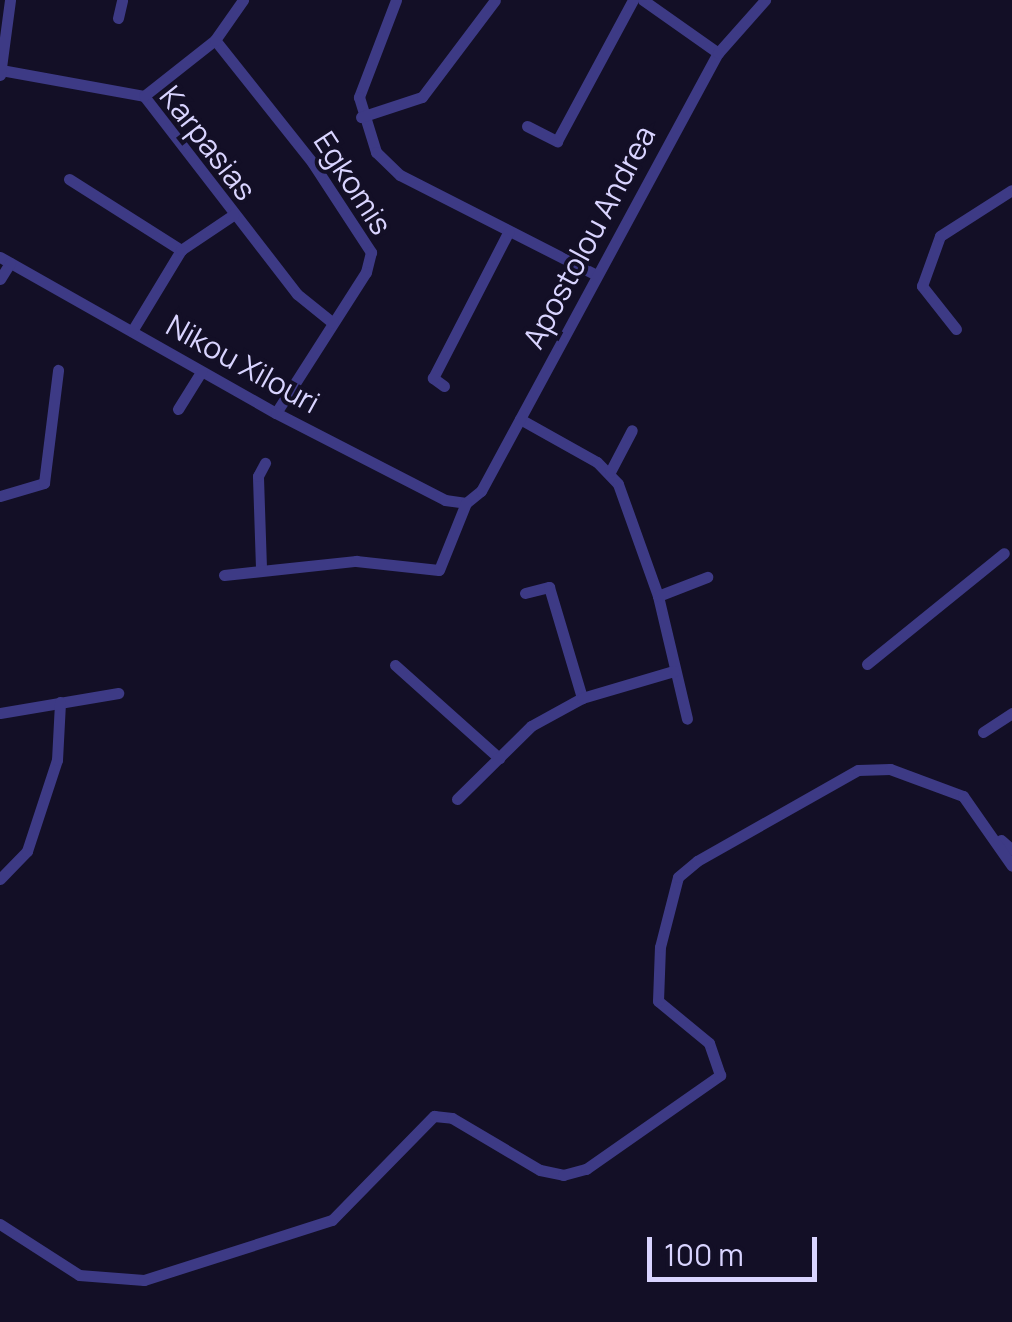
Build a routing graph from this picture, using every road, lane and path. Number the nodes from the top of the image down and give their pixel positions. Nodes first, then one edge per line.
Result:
1 (10, 0) edge
2 (122, 0) edge
3 (242, 0) edge
4 (396, 0) edge
5 (495, 0) edge
6 (633, 0) edge
7 (643, 0) edge
8 (766, 0) edge
9 (118, 18) dead end
10 (215, 40) junction
11 (718, 52) junction
12 (1, 72) edge
13 (144, 96) junction
14 (361, 117) junction
15 (527, 126) dead end
16 (69, 179) dead end
17 (1012, 190) edge
18 (233, 215) junction
19 (509, 231) junction
20 (181, 250) junction
21 (5, 260) edge
22 (594, 274) junction
23 (0, 279) edge
24 (333, 323) junction
25 (956, 329) dead end
26 (132, 330) junction
27 (58, 370) dead end
28 (202, 372) junction
29 (444, 386) dead end
30 (178, 409) dead end
31 (276, 413) junction
32 (520, 419) junction
33 (632, 430) dead end
34 (265, 463) dead end
35 (610, 472) junction
36 (0, 496) edge
37 (466, 503) junction
38 (1004, 553) dead end
39 (262, 568) junction
40 (224, 575) dead end
41 (707, 576) dead end
42 (526, 593) dead end
43 (658, 596) junction
44 (867, 664) dead end
45 (395, 665) dead end
46 (674, 672) junction
47 (118, 693) dead end
48 (582, 698) junction
49 (60, 702) junction
50 (0, 713) edge
51 (1012, 713) edge
52 (687, 719) dead end
53 (984, 732) dead end
54 (499, 758) junction
55 (456, 799) dead end
56 (1001, 840) dead end
57 (1012, 850) edge
58 (1012, 866) edge
59 (0, 878) edge
60 (0, 1224) edge

1 - 12 street
2 - 9 street
3 - 10 street
4 - 14 street
5 - 14 street
6 - 15 street
7 - 11 street
8 - 11 street, Apostolou Andrea
10 - 13 street
10 - 24 street, Egkomis
11 - 22 street, Apostolou Andrea
12 - 13 street, Karpasias
13 - 18 street, Karpasias
14 - 19 street
16 - 20 street
17 - 25 street
18 - 20 street
18 - 24 street, Karpasias
19 - 22 street
19 - 29 street
20 - 26 street
21 - 23 street
21 - 26 street, Nikou Xilouri
22 - 32 street, Apostolou Andrea
24 - 31 street, Egkomis
26 - 28 street, Nikou Xilouri
27 - 36 street
28 - 30 street
28 - 31 street, Nikou Xilouri
31 - 37 street, Nikou Xilouri
32 - 35 street
32 - 37 street, Apostolou Andrea
33 - 35 street
34 - 39 street
35 - 43 street
37 - 39 street, Apostolou Andrea
38 - 44 street
39 - 40 street
41 - 43 street
42 - 48 street
43 - 46 street
45 - 54 street
46 - 48 street
46 - 52 street
47 - 49 street
48 - 54 street
49 - 50 street
49 - 59 street
51 - 53 street
54 - 55 street
56 - 57 street
58 - 60 street

